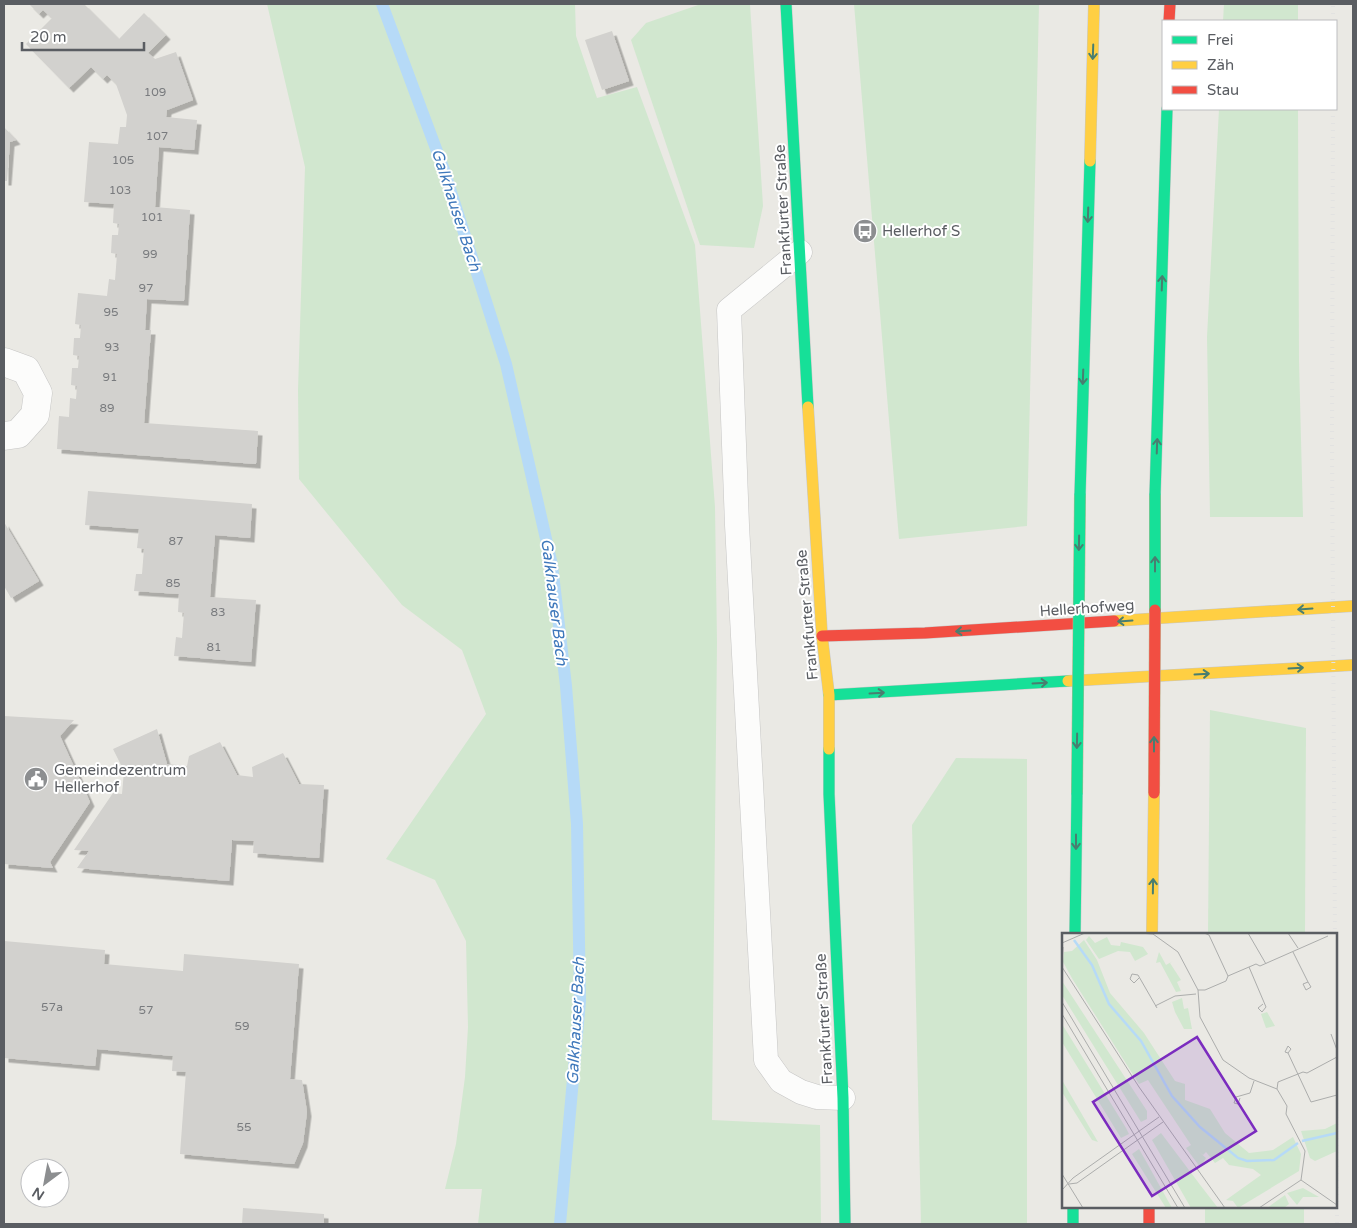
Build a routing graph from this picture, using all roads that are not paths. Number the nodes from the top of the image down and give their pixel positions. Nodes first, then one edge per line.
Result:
1 (786, 4) edge
2 (1094, 4) edge
3 (1170, 4) edge
4 (1170, 20) edge
5 (1167, 110) edge
6 (800, 252) junction
7 (4, 362) edge
8 (4, 436) edge
9 (1353, 606) edge
10 (822, 636) junction
11 (1353, 665) edge
12 (829, 695) junction
13 (1075, 933) edge
14 (1152, 933) edge
15 (843, 1098) junction
16 (1073, 1208) edge
17 (1149, 1208) edge
18 (845, 1224) edge
19 (1073, 1224) edge
20 (1149, 1224) edge

1 - 6 main road, Frankfurter Straße
2 -> 13 main road, bridge
3 - 4 main road
14 -> 5 main road, bridge
6 - 10 main road, Frankfurter Straße
6 - 15 lane
7 - 8 street
9 -> 10 main road, Hellerhofweg
10 - 12 main road, Frankfurter Straße
12 -> 11 main road
12 - 15 main road, Frankfurter Straße
15 - 18 main road, Frankfurter Straße
16 - 19 main road
17 - 20 main road

